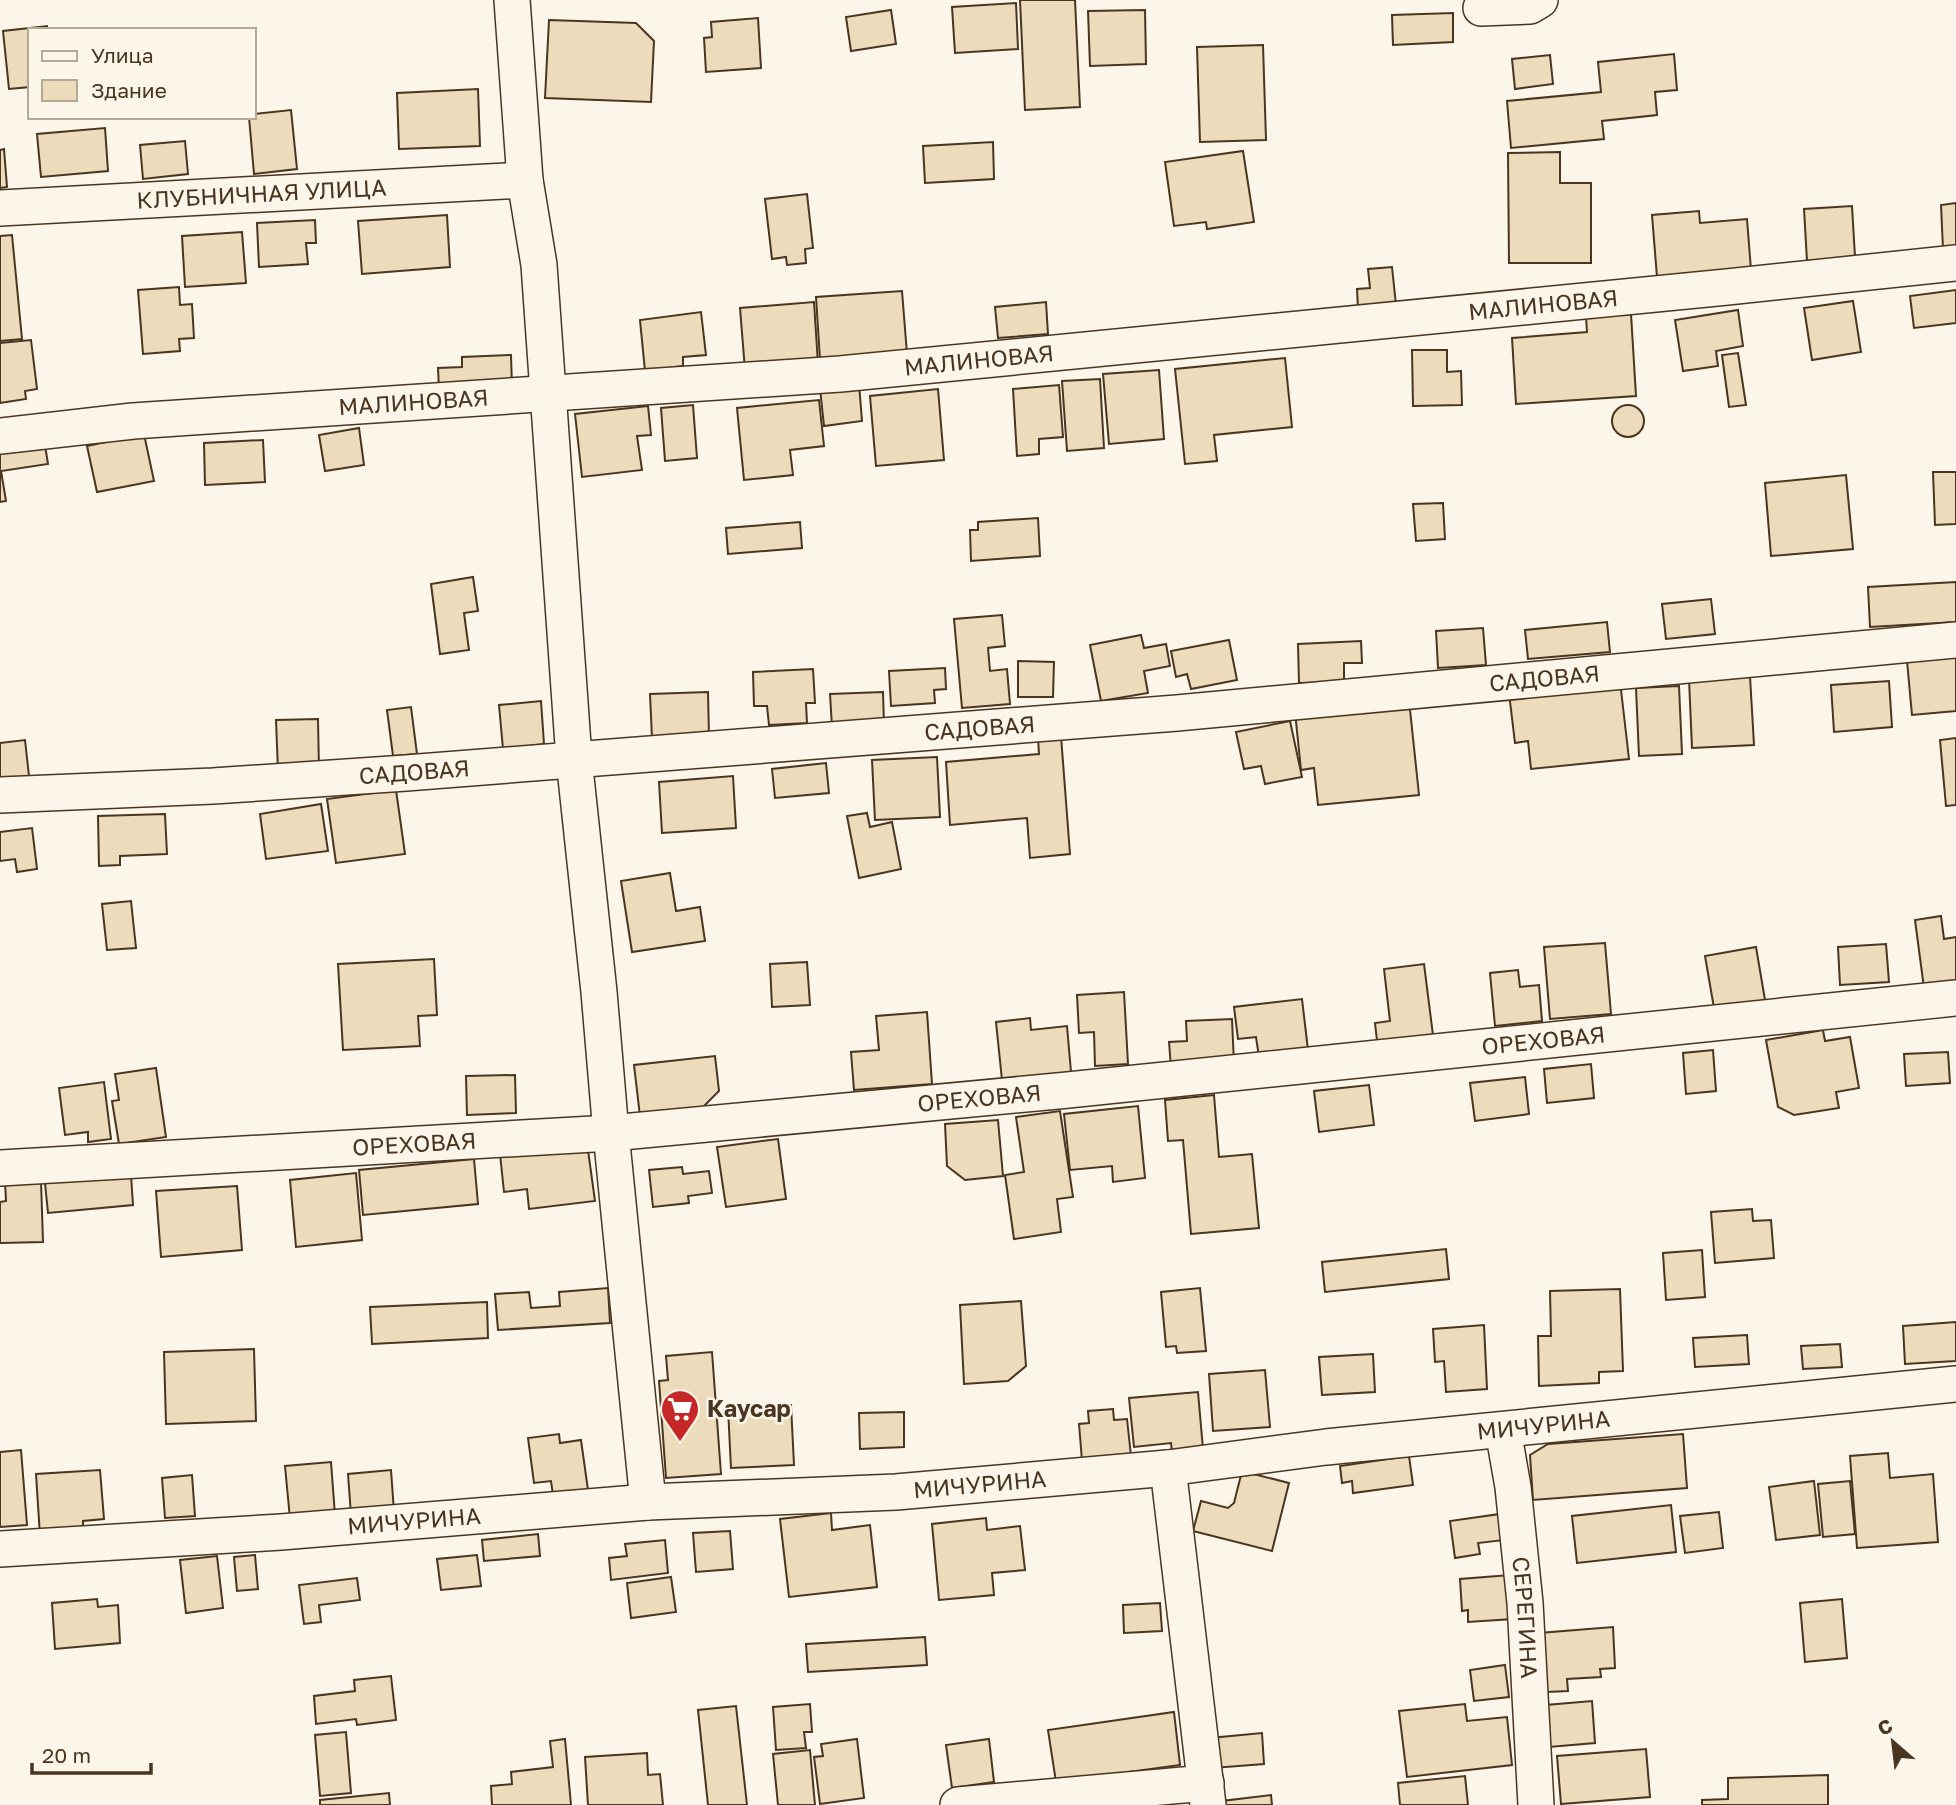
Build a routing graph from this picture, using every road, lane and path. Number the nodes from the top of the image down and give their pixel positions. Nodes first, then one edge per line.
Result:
1 (512, 0) edge
2 (1540, 0) edge
3 (1481, 8) dead end
4 (525, 180) junction
5 (0, 208) edge
6 (1956, 263) edge
7 (547, 395) junction
8 (0, 436) edge
9 (1956, 640) edge
10 (574, 759) junction
11 (0, 795) edge
12 (1956, 998) edge
13 (611, 1133) junction
14 (0, 1168) edge
15 (1956, 1384) edge
16 (1503, 1430) junction
17 (1168, 1468) junction
18 (648, 1502) junction
19 (0, 1549) edge
20 (1207, 1794) edge
21 (958, 1805) edge
22 (1536, 1805) edge

1 - 4 street
2 - 3 street
4 - 5 street, КЛУБНИЧНАЯ УЛИЦА
4 - 7 street
6 - 7 street, МАЛИНОВАЯ
7 - 8 street, МАЛИНОВАЯ
7 - 10 street
9 - 10 street, САДОВАЯ
10 - 11 street, САДОВАЯ
10 - 13 street
12 - 13 street, ОРЕХОВАЯ
13 - 14 street, ОРЕХОВАЯ
13 - 18 street
15 - 16 street, МИЧУРИНА
16 - 17 street, МИЧУРИНА
16 - 22 street, СЕРЕГИНА
17 - 18 street, МИЧУРИНА
17 - 20 street
18 - 19 street, МИЧУРИНА
20 - 21 street

